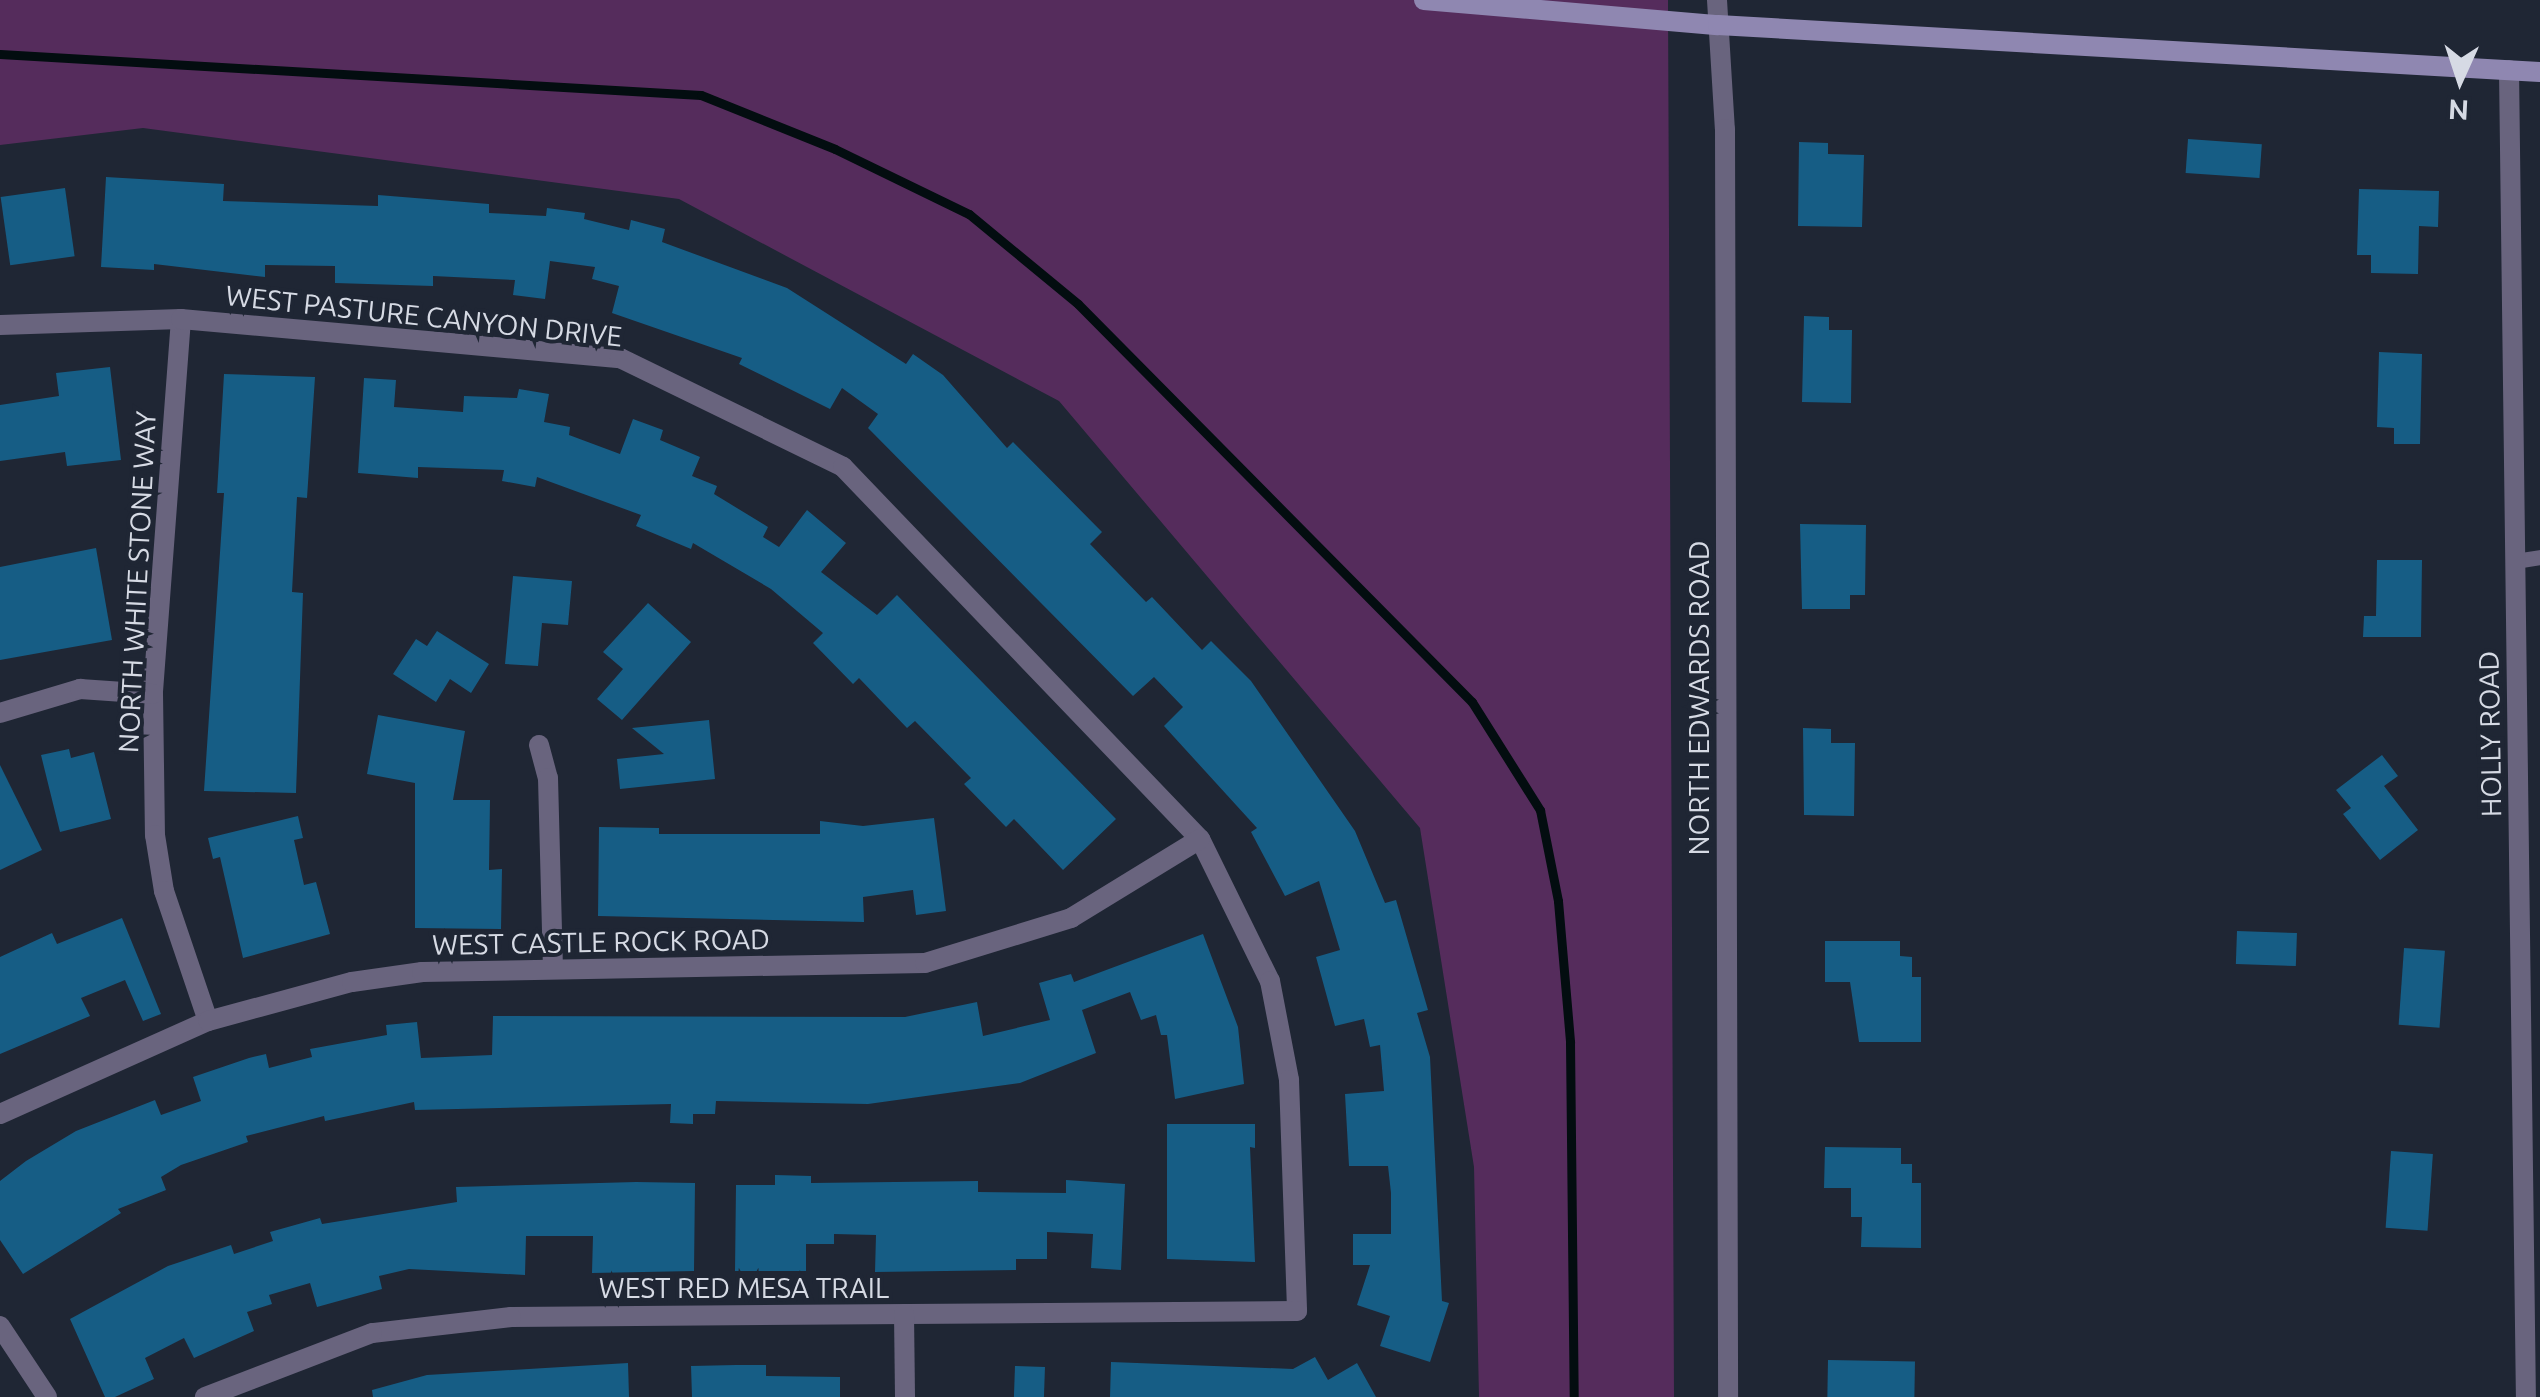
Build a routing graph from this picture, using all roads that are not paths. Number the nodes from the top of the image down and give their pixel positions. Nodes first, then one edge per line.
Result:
1 (1424, 0) edge
2 (1717, 0) edge
3 (1718, 25) junction
4 (2509, 70) junction
5 (2540, 72) edge
6 (181, 320) junction
7 (0, 325) edge
8 (2540, 557) edge
9 (2515, 561) junction
10 (153, 694) junction
11 (0, 713) edge
12 (540, 745) dead end
13 (1200, 839) junction
14 (553, 968) junction
15 (208, 1021) junction
16 (0, 1114) edge
17 (1297, 1310) joint
18 (904, 1314) junction
19 (0, 1326) edge
20 (47, 1397) edge
21 (204, 1397) edge
22 (905, 1397) edge
23 (1728, 1397) edge
24 (2526, 1397) edge

1 - 3 street
2 - 3 street, NORTH EDWARDS ROAD
3 - 4 street
3 - 23 street, NORTH EDWARDS ROAD
4 - 5 street
4 - 9 street, HOLLY ROAD
6 - 7 street, WEST PASTURE CANYON DRIVE
6 - 10 street, NORTH WHITE STONE WAY
6 - 13 street, WEST PASTURE CANYON DRIVE
8 - 9 lane
9 - 24 street, HOLLY ROAD
10 - 11 street
10 - 15 street, NORTH WHITE STONE WAY
12 - 14 street
13 - 14 street, WEST CASTLE ROCK ROAD
13 - 17 street, WEST PASTURE CANYON DRIVE
14 - 15 street, WEST CASTLE ROCK ROAD
15 - 16 street, WEST CASTLE ROCK ROAD
17 - 18 street, WEST RED MESA TRAIL
18 - 21 street, WEST RED MESA TRAIL
18 - 22 street
19 - 20 street

